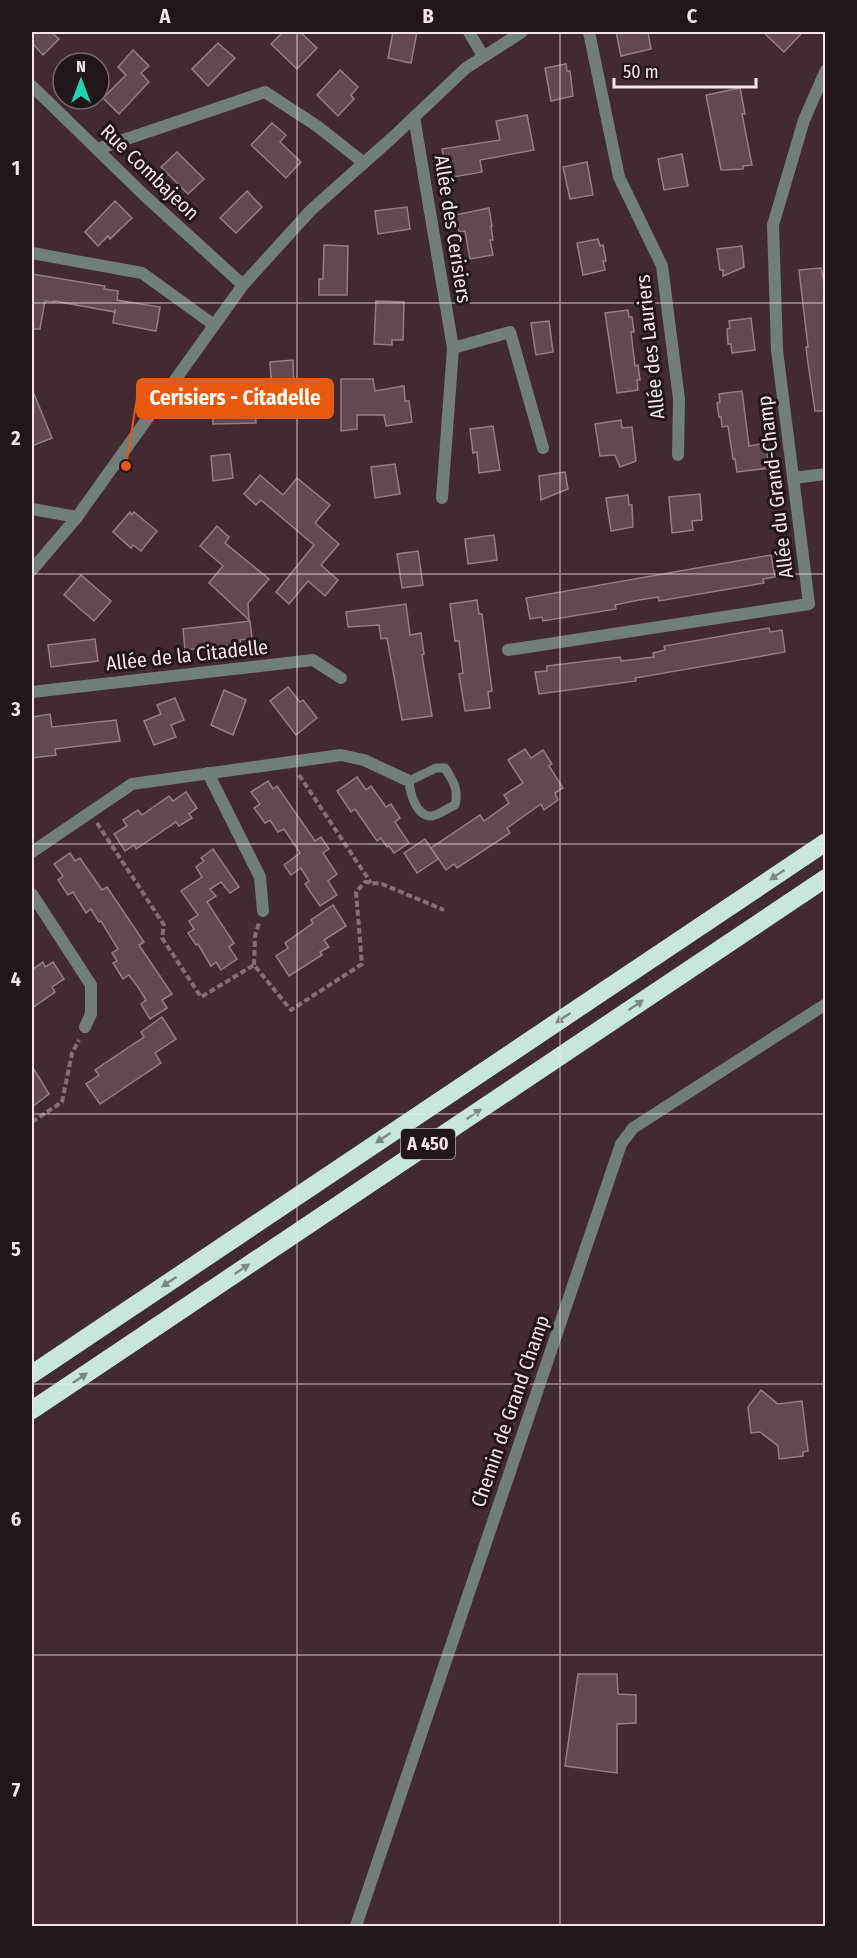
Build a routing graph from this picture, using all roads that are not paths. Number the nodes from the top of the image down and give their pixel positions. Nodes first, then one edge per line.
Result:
1 (469, 32) edge
2 (522, 32) edge
3 (589, 32) edge
4 (483, 57) junction
5 (825, 70) edge
6 (32, 86) edge
7 (414, 117) junction
8 (97, 149) junction
9 (364, 163) junction
10 (32, 253) edge
11 (243, 285) junction
12 (214, 325) junction
13 (453, 348) junction
14 (543, 448) dead end
15 (678, 455) dead end
16 (825, 474) edge
17 (793, 478) junction
18 (442, 498) dead end
19 (32, 509) edge
20 (77, 517) junction
21 (32, 570) edge
22 (508, 650) dead end
23 (341, 678) dead end
24 (32, 692) edge
25 (208, 773) junction
26 (409, 781) junction
27 (825, 842) edge
28 (32, 852) edge
29 (825, 878) edge
30 (32, 894) edge
31 (263, 911) road end
32 (825, 1004) edge
33 (85, 1027) road end
34 (32, 1374) edge
35 (32, 1410) edge
36 (356, 1926) edge

1 - 4 street
2 - 4 street
3 - 15 street, Allée des Lauriers
4 - 7 street
5 - 17 street, Allée du Grand-Champ
6 - 8 street, Rue Combajeon
7 - 9 street
7 - 13 street, Allée des Cerisiers
8 - 9 street
8 - 11 street, Rue Combajeon
9 - 11 street
10 - 12 street
11 - 12 street
12 - 20 street
13 - 14 street
13 - 18 street, Allée des Cerisiers
16 - 17 street
17 - 22 street, Allée du Grand-Champ
19 - 20 street
20 - 21 street
23 - 24 street, Allée de la Citadelle
25 - 26 street
25 - 28 street
25 - 31 street
26 - 26 lane
27 -> 34 highway, A 450
35 -> 29 highway, A 450
30 - 33 street
32 - 36 street, Chemin de Grand Champ

